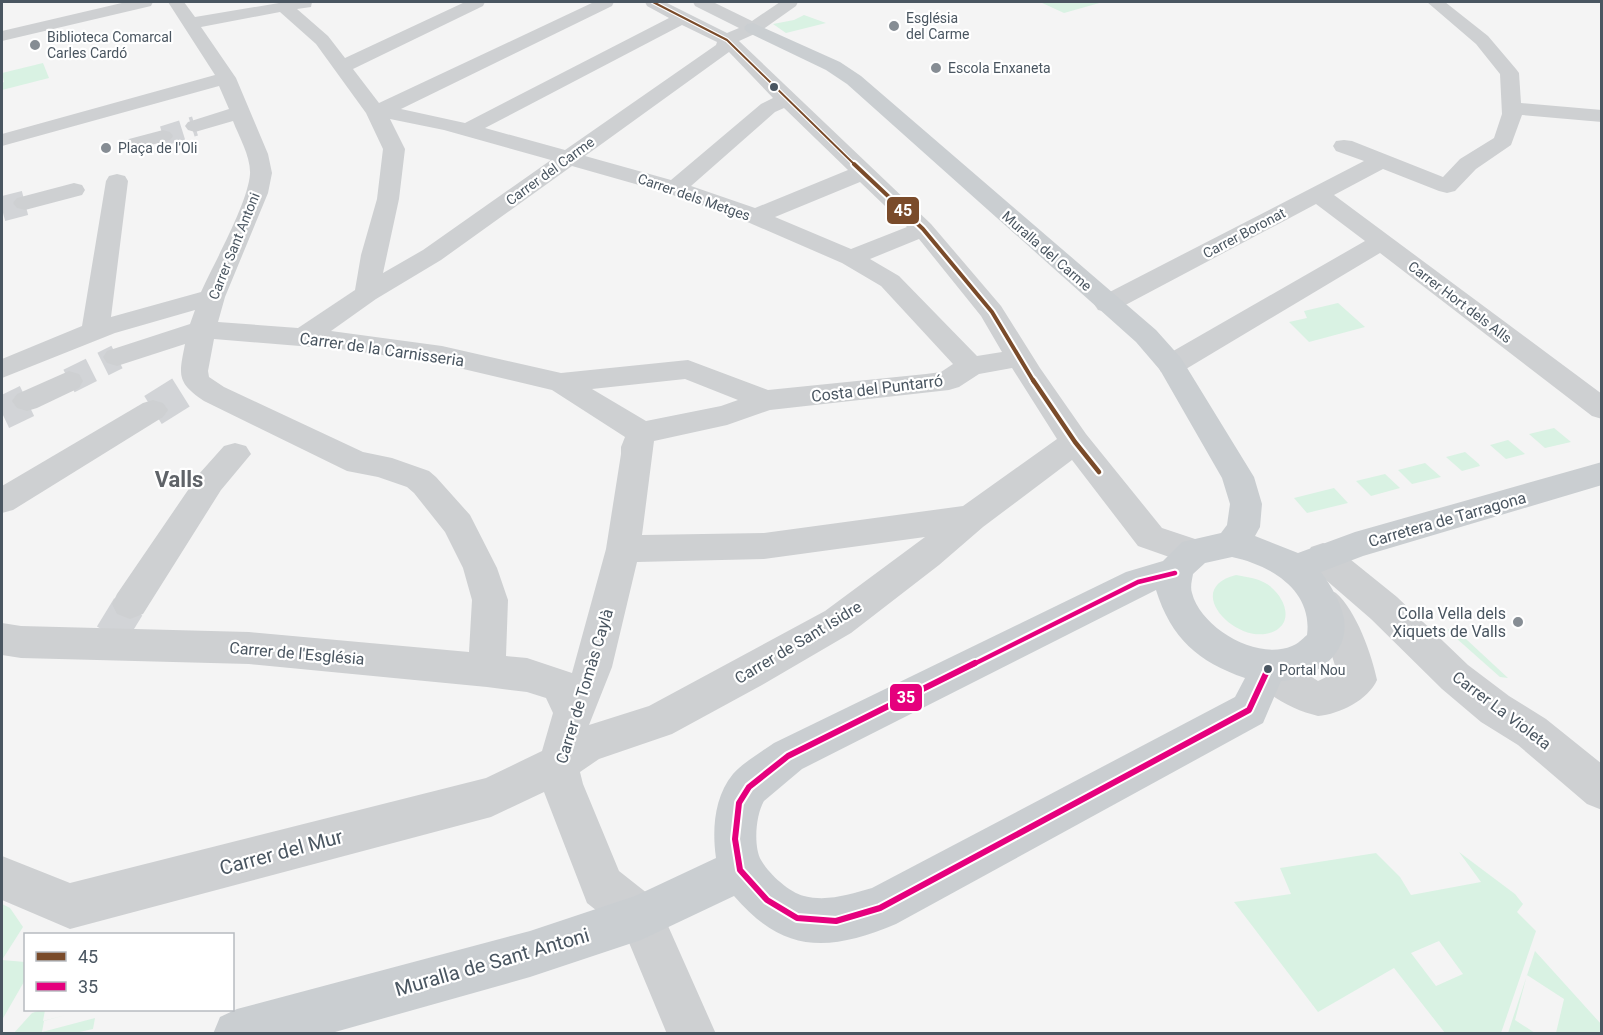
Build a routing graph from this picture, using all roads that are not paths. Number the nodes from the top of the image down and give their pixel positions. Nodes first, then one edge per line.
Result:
1 (146, 2) edge
2 (176, 2) edge
3 (309, 2) edge
4 (477, 2) edge
5 (606, 2) edge
6 (652, 2) edge
7 (701, 2) edge
8 (790, 2) edge
9 (1435, 2) edge
10 (284, 7) junction
11 (682, 18) junction
12 (192, 23) junction
13 (753, 28) junction
14 (2, 36) edge
15 (727, 40) junction
16 (342, 67) junction
17 (226, 78) junction
18 (786, 99) junction
19 (1511, 108) junction
20 (375, 110) junction
21 (240, 112) junction
22 (1569, 112) junction
23 (1602, 116) edge
24 (195, 126) tunnel mouth
25 (468, 129) junction
26 (1602, 130) edge
27 (163, 136) tunnel mouth
28 (2, 140) edge
29 (136, 143) dead end
30 (1344, 146) dead end
31 (568, 158) junction
32 (1381, 161) junction
33 (864, 172) junction
34 (117, 181) dead end
35 (675, 188) junction
36 (74, 190) dead end
37 (1318, 194) junction
38 (25, 203) tunnel mouth
39 (754, 217) junction
40 (923, 229) junction
41 (1381, 242) junction
42 (851, 258) junction
43 (367, 293) junction
44 (212, 297) junction
45 (1113, 301) junction
46 (95, 330) junction
47 (201, 332) junction
48 (305, 336) junction
49 (117, 357) tunnel mouth
50 (1020, 358) junction
51 (1171, 365) junction
52 (971, 366) junction
53 (2, 369) edge
54 (69, 381) tunnel mouth
55 (561, 383) junction
56 (766, 400) junction
57 (27, 401) tunnel mouth
58 (1602, 409) edge
59 (153, 410) tunnel mouth
60 (642, 433) junction
61 (249, 440) junction
62 (1075, 442) junction
63 (1602, 473) edge
64 (2, 501) edge
65 (971, 518) junction
66 (1232, 544) junction
67 (623, 549) junction
68 (1183, 562) junction
69 (1309, 562) junction
70 (1323, 603) junction
71 (130, 604) tunnel mouth
72 (2, 639) edge
73 (1268, 669) junction
74 (487, 670) junction
75 (1315, 699) junction
76 (1249, 710) junction
77 (573, 713) junction
78 (558, 764) junction
79 (1602, 790) edge
80 (740, 870) junction
81 (2, 878) edge
82 (640, 917) junction
83 (237, 1034) edge
84 (692, 1034) edge

1 - 14 street
2 - 12 street, Carrer Sant Antoni
3 - 10 street
4 - 16 street
5 - 20 street
6 - 11 street
7 - 13 street
8 - 13 street, Carrer del Carme
9 - 19 street
10 - 12 street
10 - 16 street
11 - 15 street
11 - 25 street
12 - 17 street, Carrer Sant Antoni
13 - 15 street, Carrer del Carme
13 - 45 main road, Muralla del Carme
15 - 18 street
15 - 31 street, Carrer del Carme
16 - 20 street
17 - 21 street, Carrer Sant Antoni
17 - 28 street
18 - 33 street
18 - 35 street
19 - 22 street
19 - 32 street
20 - 25 street, Carrer dels Metges
20 - 43 street
21 - 24 street
21 - 44 street, Carrer Sant Antoni
22 - 23 street
22 - 26 street
25 - 31 street, Carrer dels Metges
27 - 29 street
30 - 32 street
31 - 35 street, Carrer dels Metges
31 - 43 street, Carrer del Carme
32 - 37 street, Carrer Boronat
33 - 39 street
33 - 40 street
34 - 46 street
35 - 39 street, Carrer dels Metges
36 - 38 street
37 - 41 street, Carrer Hort dels Alls
37 - 45 street, Carrer Boronat
39 - 42 street, Carrer dels Metges
40 - 42 street
40 - 50 street
41 - 51 street
41 - 58 street, Carrer Hort dels Alls
42 - 52 street, Carrer dels Metges
43 - 48 street, Carrer del Carme
44 - 46 street
44 - 47 street, Carrer Sant Antoni
45 - 51 main road, Muralla del Carme
46 - 53 street
47 - 48 street, Carrer de la Carnisseria
47 - 49 street, Carrer de la Carnisseria
47 - 61 street, Carrer Sant Antoni
48 - 55 street, Carrer de la Carnisseria
50 - 52 street, Costa del Puntarró
50 - 62 street
51 - 66 main road, Muralla del Carme
52 - 56 street, Costa del Puntarró
54 - 57 street
55 - 56 street
55 - 60 street
56 - 60 street
59 - 64 street
60 - 67 street, Carrer de Tomàs Caylà
61 - 71 street
61 - 74 street
62 - 65 street, Carrer de Sant Isidre
62 - 68 street
63 - 69 main road, Carretera de Tarragona
65 - 67 street
65 - 78 street, Carrer de Sant Isidre
66 - 68 main road
66 - 69 main road
67 - 77 street, Carrer de Tomàs Caylà
68 - 73 main road
68 - 80 main road
69 - 70 main road
69 - 79 street, Carrer La Violeta
70 - 73 main road
70 - 75 street
72 - 74 street, Carrer de l'Església
73 - 75 street
73 - 76 main road
74 - 77 street, Carrer de l'Església
75 - 76 street
76 - 80 main road
77 - 78 street, Carrer de Tomàs Caylà
78 - 81 street, Carrer del Mur
78 - 82 street, Carrer de Tomàs Caylà
80 - 82 main road, Muralla de Sant Antoni
82 - 83 main road, Muralla de Sant Antoni
82 - 84 street

